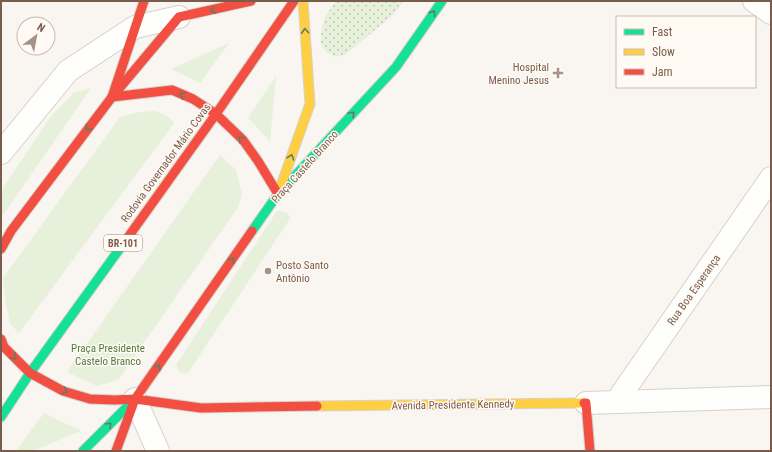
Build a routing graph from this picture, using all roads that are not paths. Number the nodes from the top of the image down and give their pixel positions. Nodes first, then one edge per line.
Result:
1 (144, 1) edge
2 (250, 1) edge
3 (294, 1) edge
4 (303, 1) edge
5 (442, 1) edge
6 (754, 1) edge
7 (182, 12) junction
8 (771, 13) edge
9 (135, 27) junction
10 (112, 97) junction
11 (216, 114) junction
12 (1, 153) edge
13 (771, 178) edge
14 (278, 194) junction
15 (1, 249) edge
16 (1, 338) edge
17 (30, 372) junction
18 (771, 397) edge
19 (135, 399) junction
20 (616, 402) junction
21 (586, 403) junction
22 (1, 417) edge
23 (83, 451) edge
24 (116, 451) edge
25 (158, 451) edge
26 (590, 451) edge

1 - 9 main road
2 -> 7 main road
3 - 11 main road, Rodovia Governador Mário Covas / BR-101
14 -> 4 main road
14 -> 5 main road, Praça Castelo Branco
6 - 8 street
7 - 9 street
7 - 10 main road
9 - 10 main road
9 - 12 street
11 -> 10 main road
10 -> 15 main road
14 -> 11 main road
11 - 17 main road, Rodovia Governador Mário Covas / BR-101
13 - 20 street, Rua Boa Esperança
19 -> 14 main road, Praça Castelo Branco
16 -> 17 main road, Avenida Presidente Kennedy
17 -> 19 main road, Avenida Presidente Kennedy
17 - 22 main road, Rodovia Governador Mário Covas / BR-101
18 - 20 street, Avenida Presidente Kennedy
19 - 21 main road, Avenida Presidente Kennedy
23 -> 19 main road
19 - 24 main road
19 - 25 street
20 - 21 street, Avenida Presidente Kennedy
21 - 26 main road

